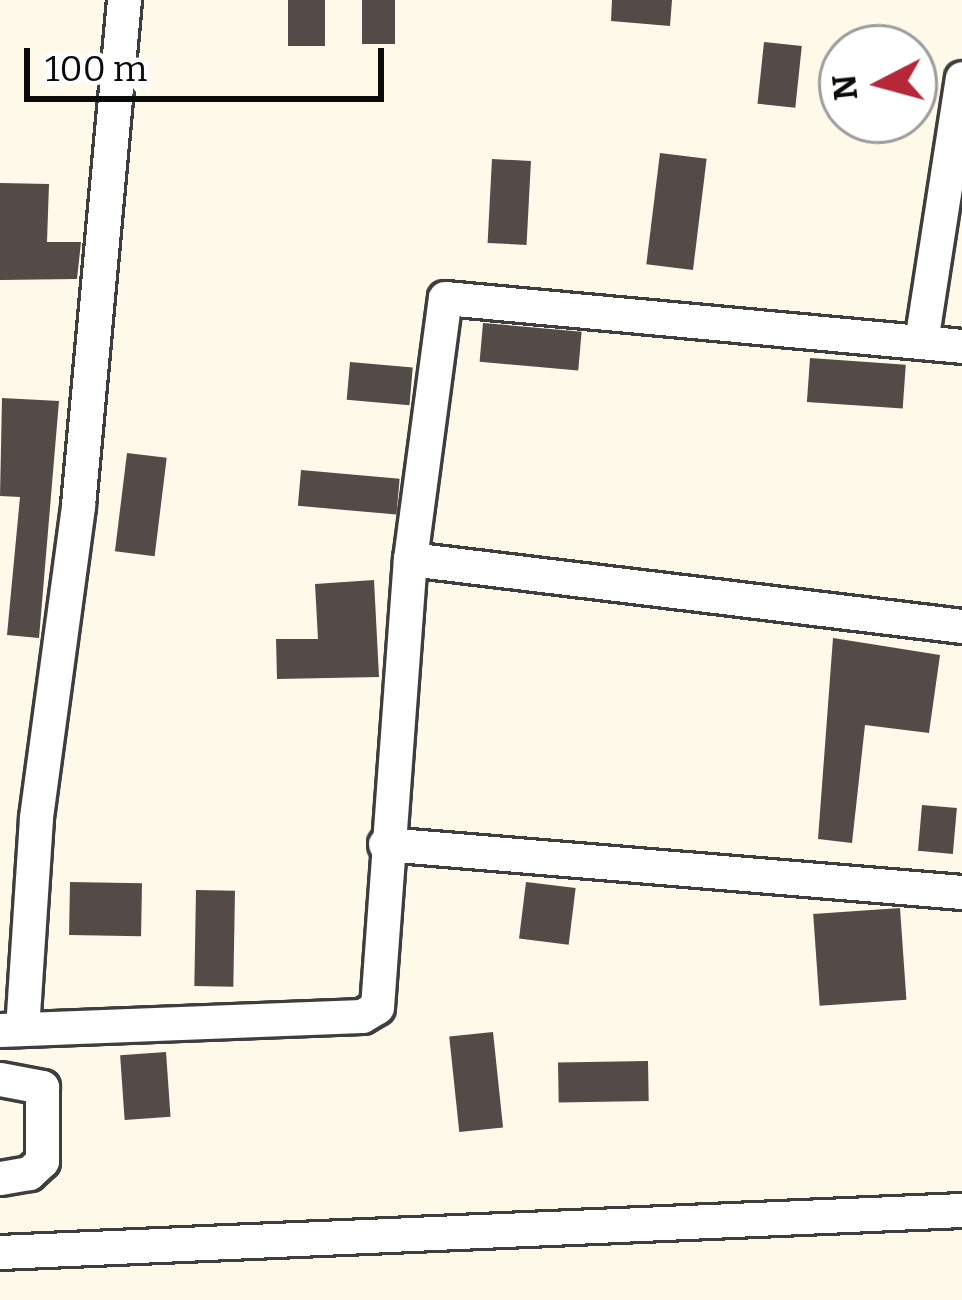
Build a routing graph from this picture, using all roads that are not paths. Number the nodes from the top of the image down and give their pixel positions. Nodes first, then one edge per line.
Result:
1 (124, 0) edge
2 (962, 78) edge
3 (921, 342) junction
4 (962, 346) edge
5 (410, 559) junction
6 (962, 626) edge
7 (385, 844) junction
8 (962, 892) edge
9 (11, 1030) edge
10 (0, 1079) edge
11 (0, 1178) edge
12 (962, 1210) edge
13 (0, 1252) edge

1 - 9 street
2 - 3 street
3 - 4 street
3 - 5 street
5 - 6 street
5 - 7 street
7 - 8 street
7 - 9 street
10 - 11 street
12 - 13 street

